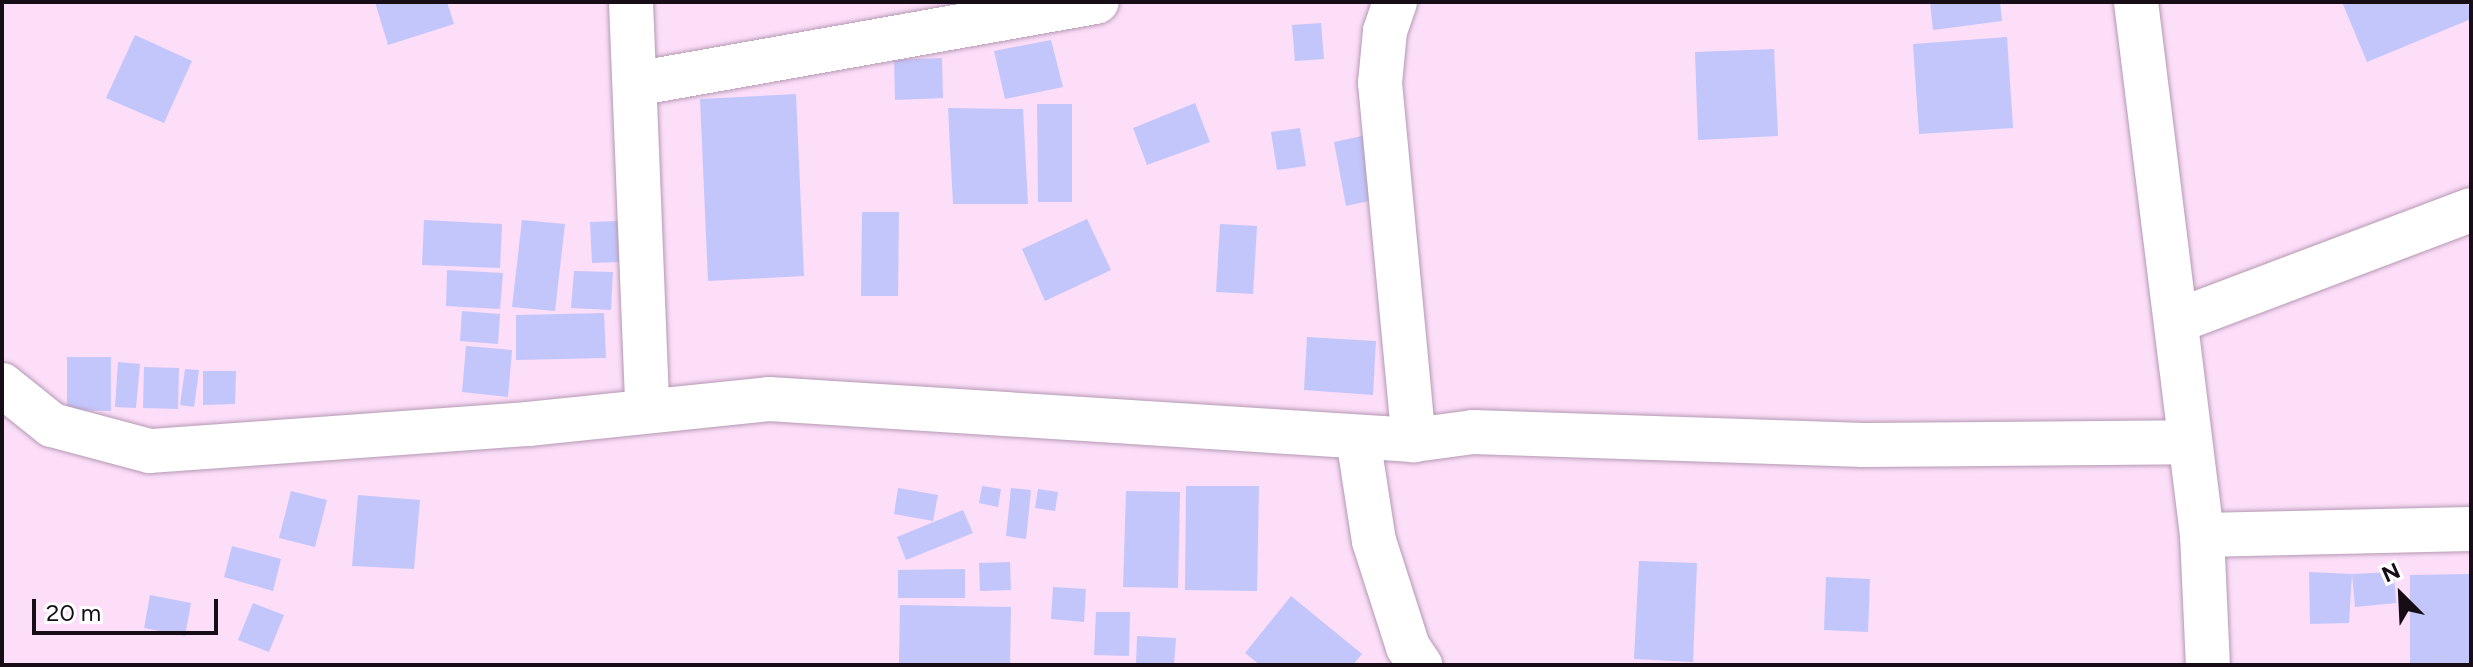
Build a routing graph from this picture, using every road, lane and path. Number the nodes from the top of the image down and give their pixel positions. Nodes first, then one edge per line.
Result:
1 (631, 2) edge
2 (1097, 2) edge
3 (1395, 2) edge
4 (2136, 2) edge
5 (635, 84) junction
6 (2471, 210) edge
7 (2177, 321) junction
8 (2, 385) edge
9 (647, 409) junction
10 (1358, 438) junction
11 (1414, 440) junction
12 (2188, 442) junction
13 (2471, 529) edge
14 (2202, 535) junction
15 (1420, 665) edge
16 (2208, 665) edge

1 - 5 street
2 - 5 street
3 - 11 street
4 - 7 street
5 - 9 street
6 - 7 street
7 - 12 street
8 - 9 street
9 - 10 street
10 - 11 street
10 - 15 street
11 - 12 street
12 - 14 street
13 - 14 street
14 - 16 street

